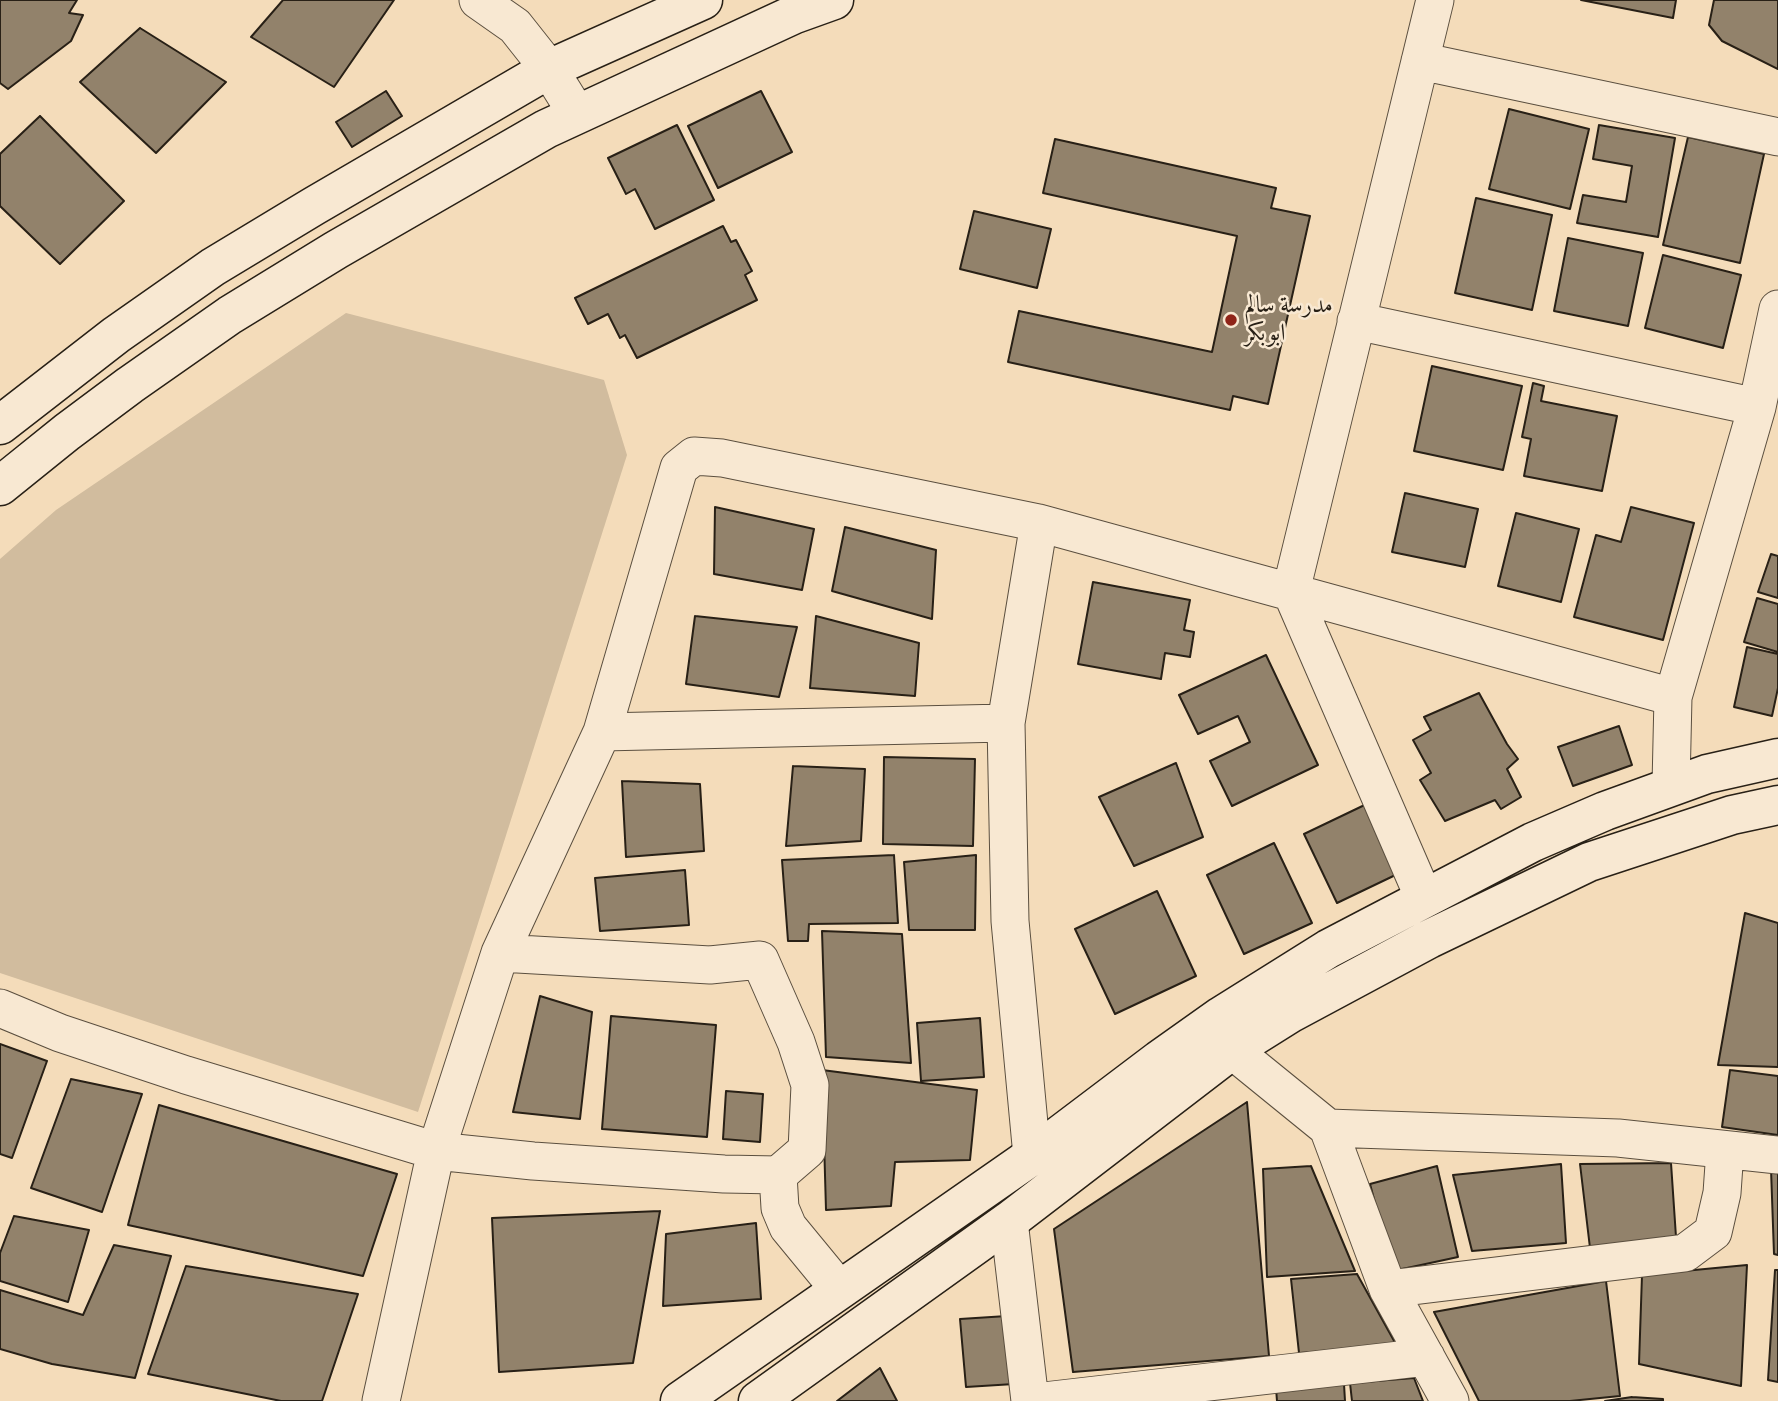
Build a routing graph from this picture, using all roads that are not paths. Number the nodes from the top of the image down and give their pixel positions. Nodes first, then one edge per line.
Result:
1 (478, 0) edge
2 (704, 0) edge
3 (835, 0) edge
4 (1435, 0) edge
5 (1420, 61) junction
6 (549, 69) junction
7 (577, 114) junction
8 (1778, 137) edge
9 (1778, 309) edge
10 (1356, 321) junction
11 (1757, 407) junction
12 (3, 418) edge
13 (0, 486) edge
14 (1039, 523) junction
15 (1291, 591) junction
16 (1674, 697) junction
17 (1006, 723) junction
18 (602, 732) junction
19 (1778, 758) edge
20 (1671, 785) junction
21 (1778, 805) edge
22 (1424, 898) junction
23 (500, 953) junction
24 (0, 1008) edge
25 (1232, 1050) junction
26 (1328, 1128) junction
27 (1725, 1150) junction
28 (436, 1151) junction
29 (1778, 1155) edge
30 (1032, 1156) junction
31 (778, 1175) junction
32 (1009, 1221) junction
33 (839, 1289) junction
34 (1388, 1289) junction
35 (1426, 1357) junction
36 (382, 1401) edge
37 (680, 1401) edge
38 (758, 1401) edge
39 (1030, 1401) edge
40 (1044, 1401) edge
41 (1450, 1401) edge

1 - 6 street
2 - 6 street
3 - 7 street
4 - 5 street
5 - 8 street
5 - 10 street
6 - 7 street
6 - 12 street
7 - 13 street
9 - 11 street
10 - 11 street
10 - 15 street
11 - 16 street
14 - 15 street
14 - 17 street
14 - 18 street
15 - 16 street
15 - 22 street
16 - 20 street
17 - 18 street
17 - 30 street
18 - 23 street
19 - 20 street
20 - 22 street
21 - 25 street
22 - 30 street
23 - 28 street
23 - 31 street
24 - 28 street
25 - 26 street
25 - 32 street
26 - 27 street
26 - 34 street
27 - 29 street
27 - 34 street
28 - 31 street
28 - 36 street
30 - 33 street
31 - 33 street
32 - 38 street
32 - 39 street
33 - 37 street
34 - 35 street
35 - 40 street
35 - 41 street

